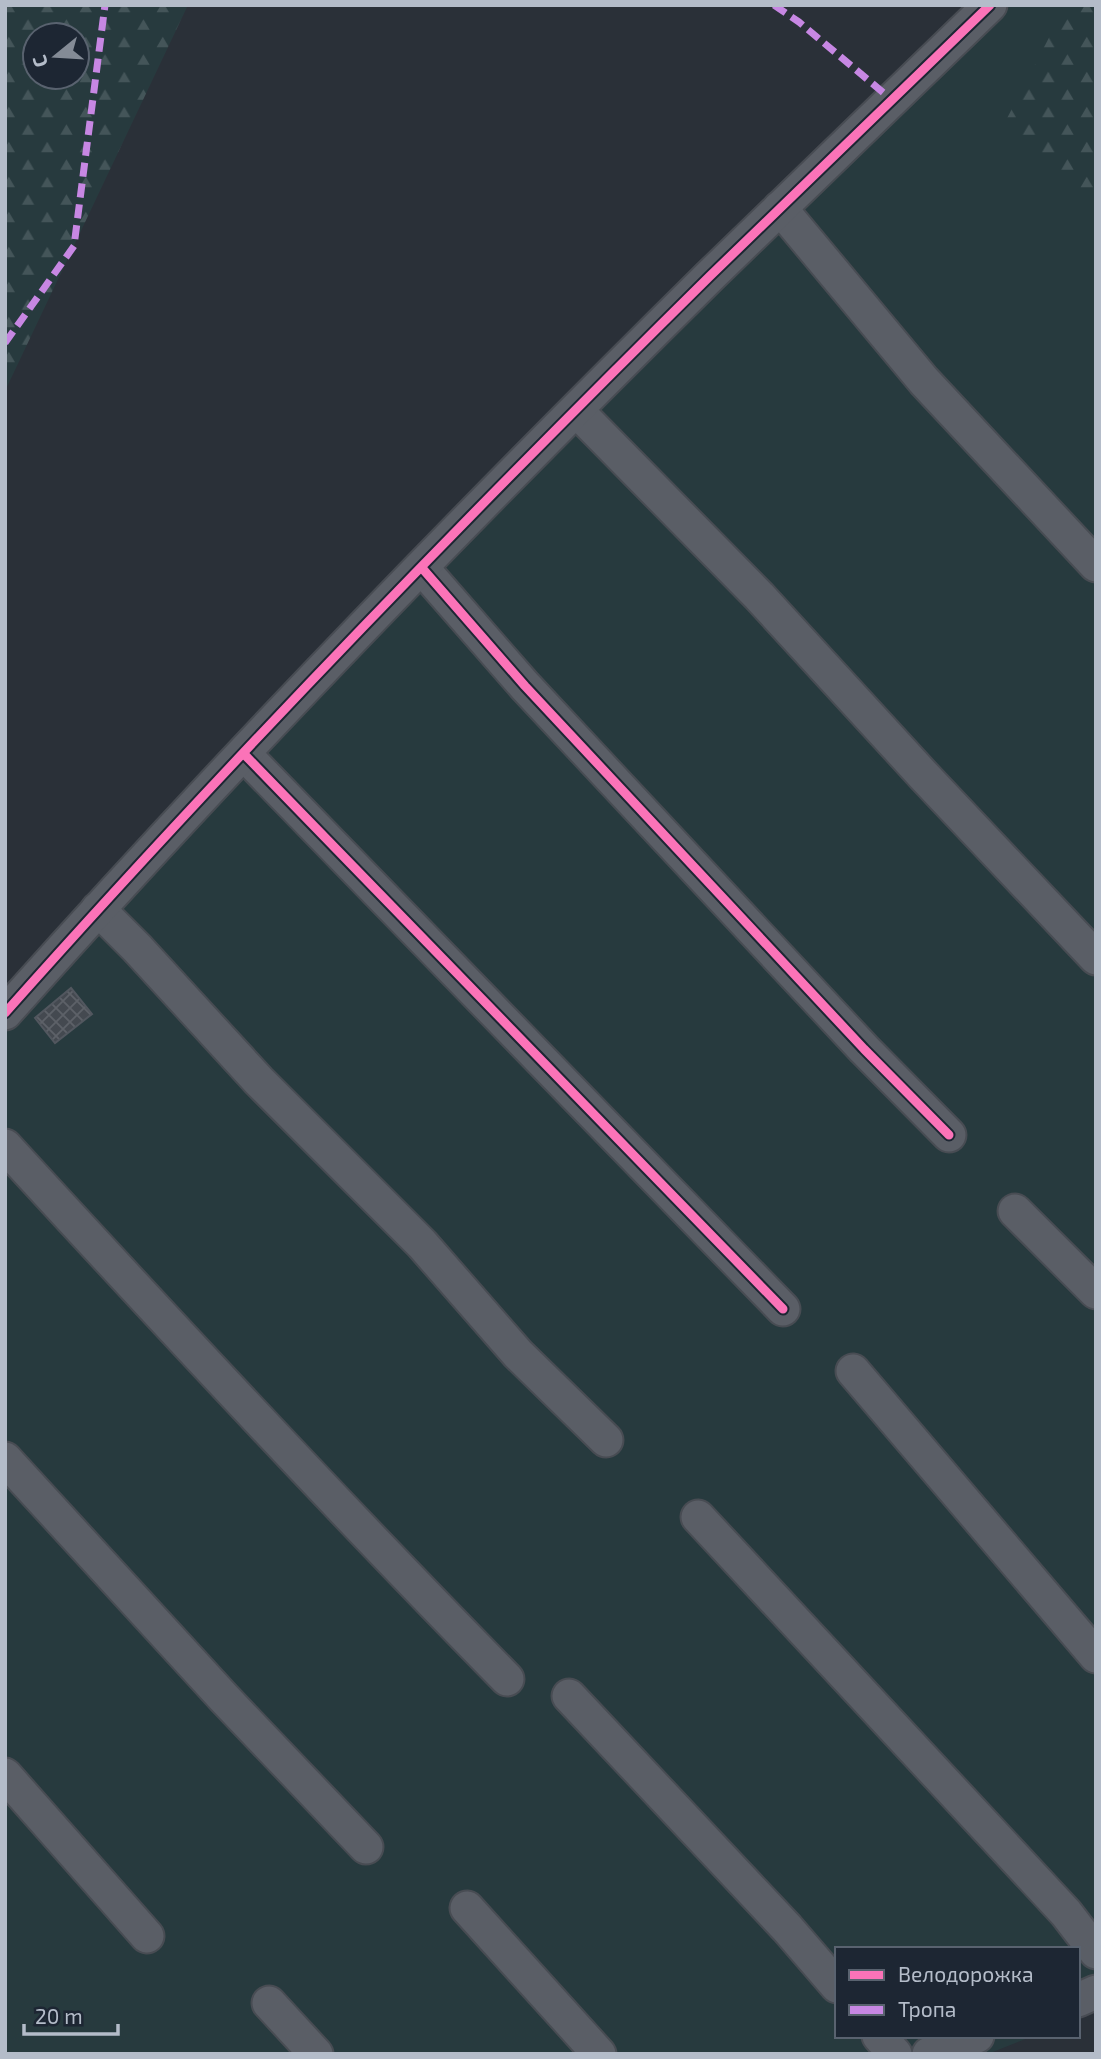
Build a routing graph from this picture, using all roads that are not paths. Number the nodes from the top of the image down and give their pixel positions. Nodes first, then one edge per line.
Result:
1 (990, 5) edge
2 (780, 208) junction
3 (576, 410) junction
4 (1096, 565) edge
5 (422, 568) junction
6 (244, 754) junction
7 (98, 909) junction
8 (1096, 958) edge
9 (5, 1013) edge
10 (949, 1135) dead end
11 (5, 1146) edge
12 (1015, 1211) dead end
13 (1096, 1292) edge
14 (783, 1309) dead end
15 (853, 1371) dead end
16 (606, 1440) dead end
17 (5, 1459) edge
18 (698, 1517) dead end
19 (1096, 1656) edge
20 (507, 1679) dead end
21 (569, 1696) dead end
22 (5, 1775) edge
23 (366, 1847) dead end
24 (467, 1908) dead end
25 (147, 1937) dead end
26 (1096, 1952) edge
27 (835, 1984) edge
28 (1096, 1992) edge
29 (1080, 1999) edge
30 (269, 2003) dead end
31 (882, 2038) edge
32 (972, 2038) edge
33 (316, 2054) edge
34 (599, 2054) edge
35 (895, 2054) edge
36 (929, 2054) edge

1 - 2 street
2 - 3 street
2 - 4 street
3 - 5 street
3 - 8 street
5 - 6 street
5 - 10 street
6 - 7 street
6 - 14 street
7 - 9 street
7 - 16 street
11 - 20 street
12 - 13 street
15 - 19 street
17 - 23 street
18 - 26 street
21 - 27 street
22 - 25 street
24 - 34 street
28 - 29 street
30 - 33 street
31 - 35 street
32 - 36 street

